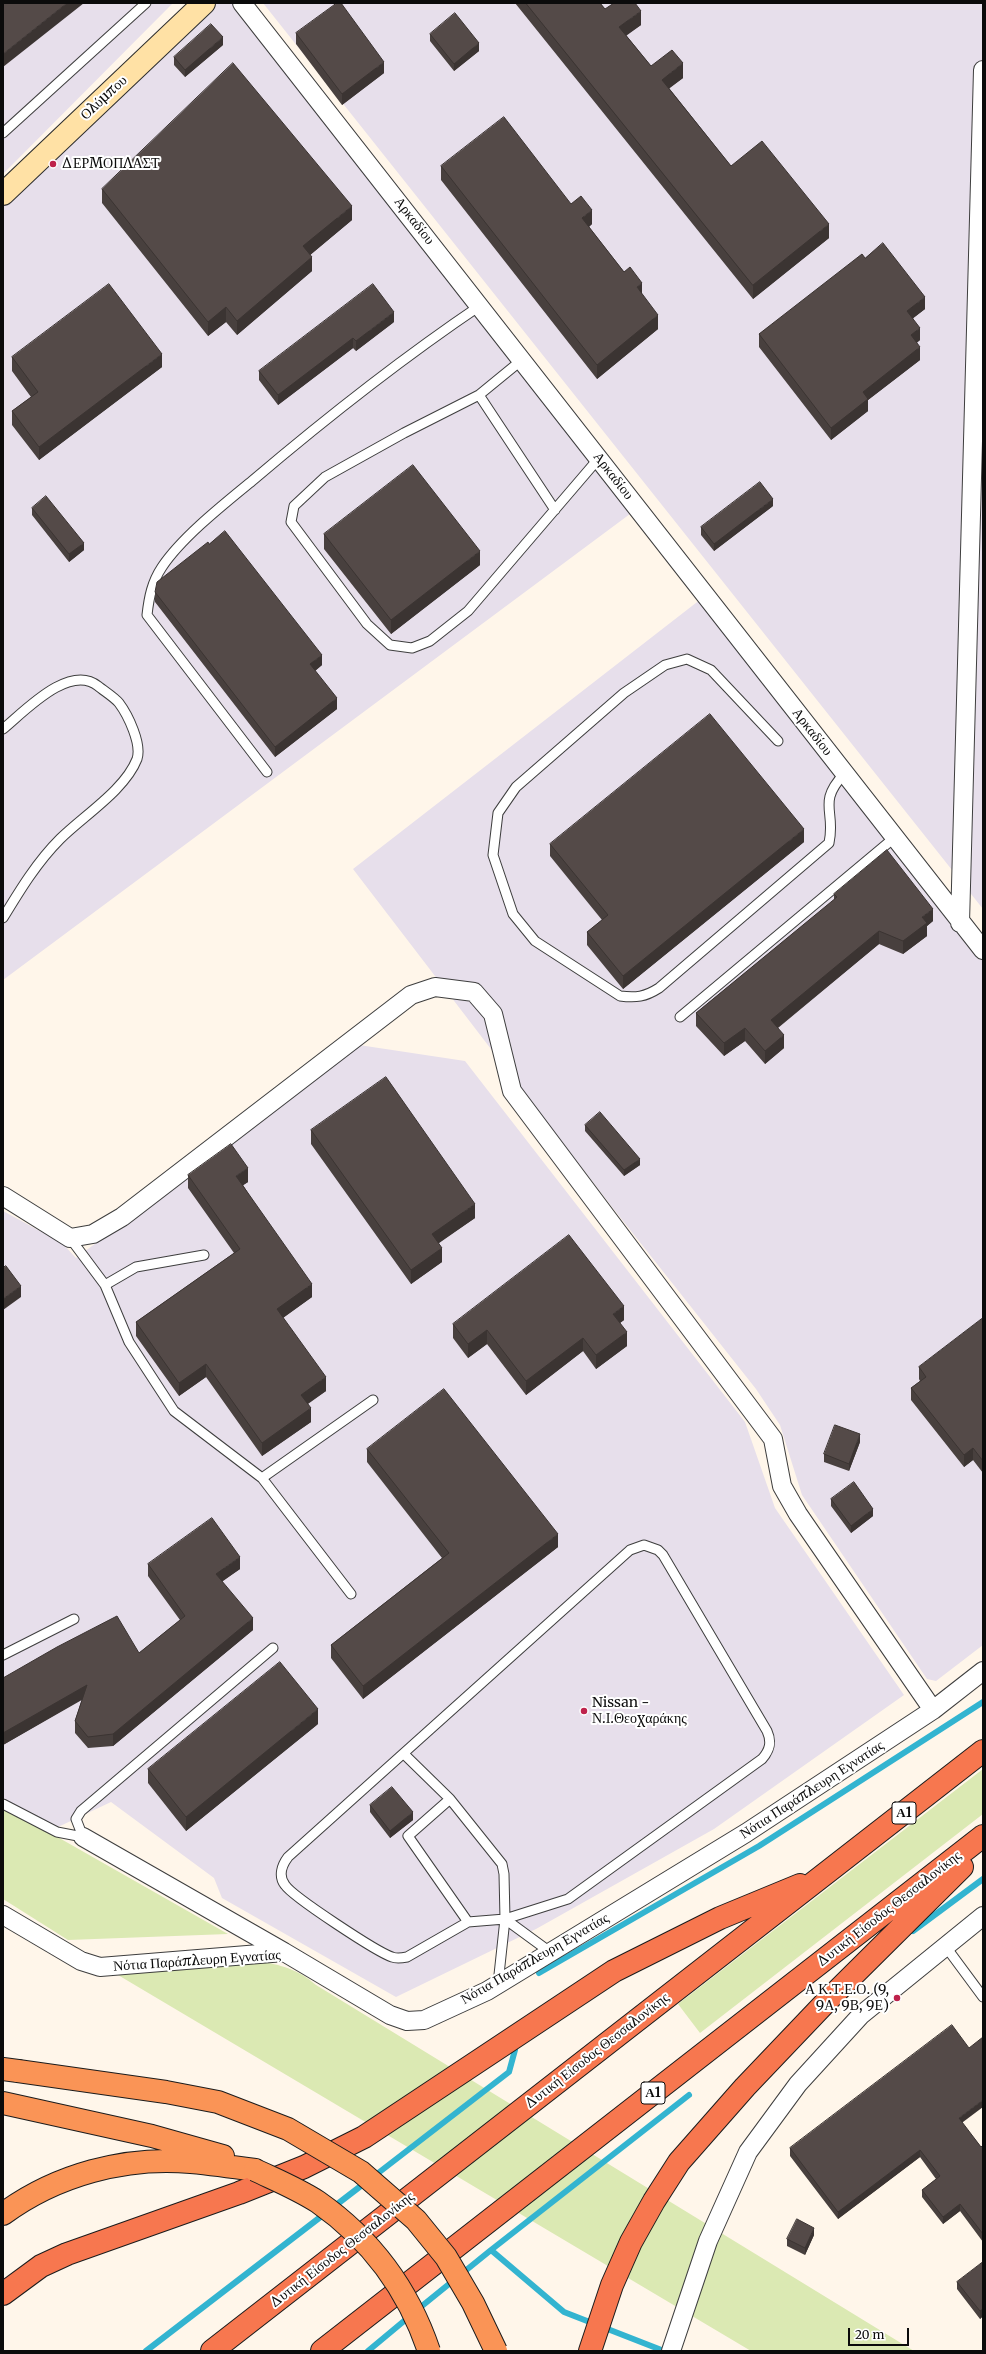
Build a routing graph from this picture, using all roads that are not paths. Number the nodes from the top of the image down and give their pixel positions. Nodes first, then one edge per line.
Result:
1 (146, 3) edge
2 (204, 3) edge
3 (242, 3) edge
4 (983, 70) edge
5 (3, 133) edge
6 (3, 194) edge
7 (481, 305) junction
8 (523, 359) junction
9 (479, 395) junction
10 (600, 458) junction
11 (555, 510) junction
12 (3, 729) edge
13 (778, 741) dead end
14 (266, 772) dead end
15 (844, 774) junction
16 (894, 838) junction
17 (3, 918) edge
18 (960, 923) junction
19 (983, 950) edge
20 (680, 1017) dead end
21 (3, 1196) edge
22 (70, 1238) junction
23 (204, 1255) dead end
24 (105, 1285) junction
25 (373, 1400) dead end
26 (262, 1478) junction
27 (351, 1594) dead end
28 (74, 1619) dead end
29 (273, 1648) dead end
30 (3, 1655) edge
31 (983, 1671) edge
32 (933, 1710) junction
33 (983, 1751) edge
34 (405, 1755) junction
35 (450, 1799) junction
36 (3, 1804) edge
37 (983, 1836) edge
38 (83, 1837) junction
39 (983, 1846) edge
40 (825, 1874) junction
41 (3, 1915) edge
42 (983, 1916) edge
43 (505, 1919) junction
44 (468, 1922) junction
45 (946, 1947) junction
46 (284, 1952) junction
47 (550, 1952) junction
48 (498, 1984) junction
49 (983, 1997) edge
50 (10, 2070) edge
51 (3, 2103) edge
52 (255, 2170) junction
53 (11, 2208) edge
54 (3, 2294) edge
55 (212, 2351) edge
56 (322, 2351) edge
57 (429, 2351) edge
58 (496, 2351) edge
59 (590, 2351) edge
60 (671, 2351) edge

1 - 5 lane
2 - 6 main road, Ολύμπου
3 - 7 street, Αρκαδίου
4 - 18 street
7 - 8 street, Αρκαδίου
7 - 14 lane
8 - 9 lane
8 - 10 street, Αρκαδίου
9 - 11 lane
9 - 11 lane
10 - 11 lane
10 - 15 street, Αρκαδίου
12 - 17 lane
13 - 15 lane
15 - 16 street, Αρκαδίου
16 - 18 street, Αρκαδίου
16 - 20 lane
18 - 19 street, Αρκαδίου
21 - 22 street
22 - 24 lane
22 - 32 street
23 - 24 lane
24 - 26 lane
25 - 26 lane
26 - 27 lane
28 - 30 lane
29 - 38 lane
31 - 32 street, Νότια Παράπλευρη Εγνατίας
32 - 47 street, Νότια Παράπλευρη Εγνατίας
33 - 40 highway, Δυτική Είσοδος Θεσσαλονίκης / Α1
34 - 35 lane
34 - 43 lane
34 - 44 lane
35 - 43 lane
35 - 44 lane
36 - 38 lane
37 - 56 highway, Δυτική Είσοδος Θεσσαλονίκης / Α1
38 - 46 street
39 - 59 highway
40 - 54 highway
40 - 55 highway, Δυτική Είσοδος Θεσσαλονίκης / Α1
41 - 46 street, Νότια Παράπλευρη Εγνατίας
42 - 45 street
43 - 44 lane
43 - 47 lane
43 - 48 lane
45 - 49 lane
45 - 60 street
46 - 48 street, Νότια Παράπλευρη Εγνατίας
47 - 48 street, Νότια Παράπλευρη Εγνατίας
50 - 58 highway, bridge
51 - 52 highway
52 - 53 highway
52 - 57 highway, bridge

